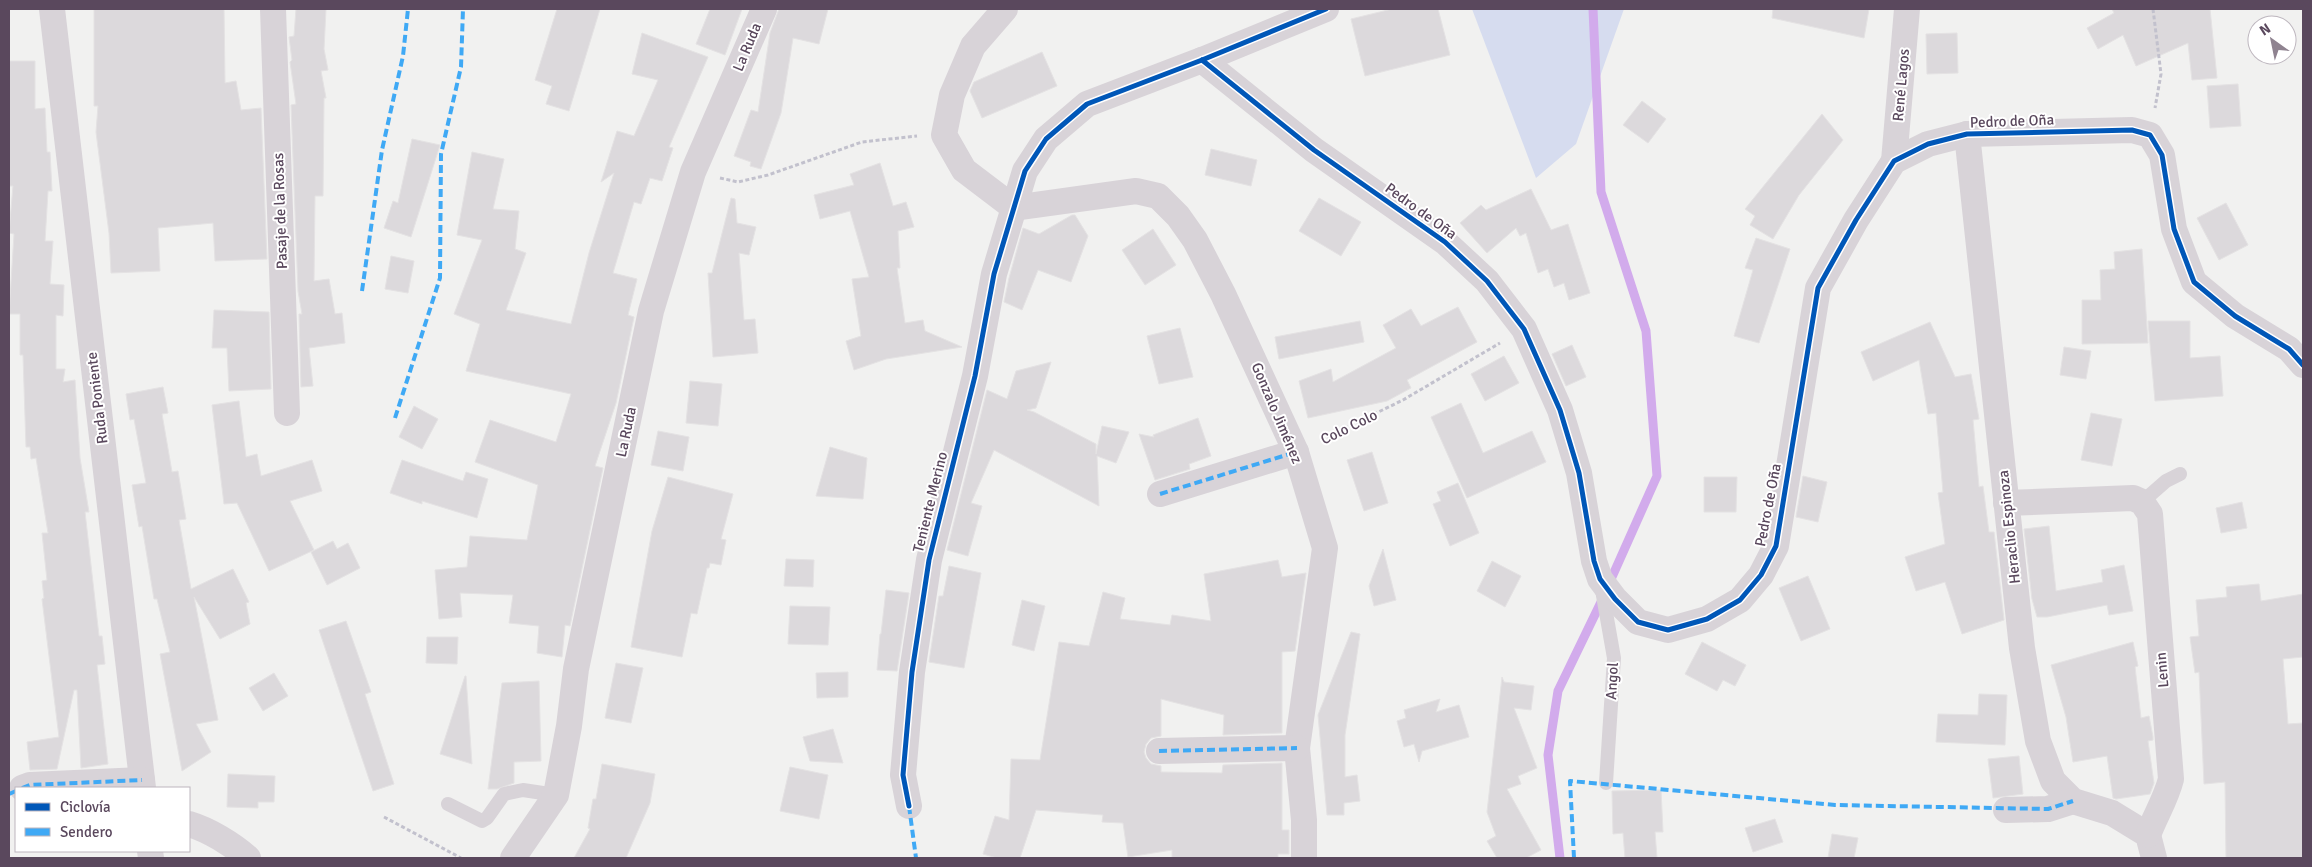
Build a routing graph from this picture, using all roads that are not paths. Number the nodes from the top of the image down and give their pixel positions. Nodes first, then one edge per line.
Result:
1 (52, 9) edge
2 (272, 9) edge
3 (764, 9) edge
4 (1004, 9) edge
5 (1326, 9) edge
6 (1907, 9) edge
7 (1202, 60) junction
8 (1967, 134) junction
9 (1894, 161) junction
10 (1014, 208) junction
11 (2303, 365) edge
12 (287, 413) dead end
13 (1296, 452) junction
14 (2180, 474) dead end
15 (1160, 494) dead end
16 (2142, 502) junction
17 (2006, 503) junction
18 (1600, 579) junction
19 (1297, 748) junction
20 (1159, 751) dead end
21 (1606, 783) dead end
22 (142, 784) edge
23 (25, 787) edge
24 (556, 795) junction
25 (2073, 801) junction
26 (448, 804) dead end
27 (909, 806) dead end
28 (2006, 810) dead end
29 (190, 824) edge
30 (2151, 847) edge
31 (248, 858) edge
32 (513, 858) edge
33 (1304, 858) edge

1 - 22 street, Ruda Poniente
2 - 12 street, Pasaje de la Rosas
3 - 24 street, La Ruda
4 - 10 street
5 - 7 street
6 - 9 street, René Lagos
7 - 10 street
7 - 18 street, Pedro de Oña
8 - 9 street, Pedro de Oña
8 - 11 street, Pedro de Oña
8 - 17 street, Heraclio Espinoza
9 - 18 street, Pedro de Oña
10 - 13 street, Gonzalo Jiménez
10 - 27 street, Teniente Merino
13 - 15 street
13 - 19 street, Gonzalo Jiménez
14 - 16 lane
16 - 17 street
16 - 30 street, Lenin
17 - 25 street, Heraclio Espinoza
18 - 21 lane, Angol
19 - 20 street
19 - 33 street, Gonzalo Jiménez
22 - 23 street
24 - 26 lane
24 - 32 street, La Ruda
25 - 28 street
25 - 30 street, Heraclio Espinoza
29 - 31 street

